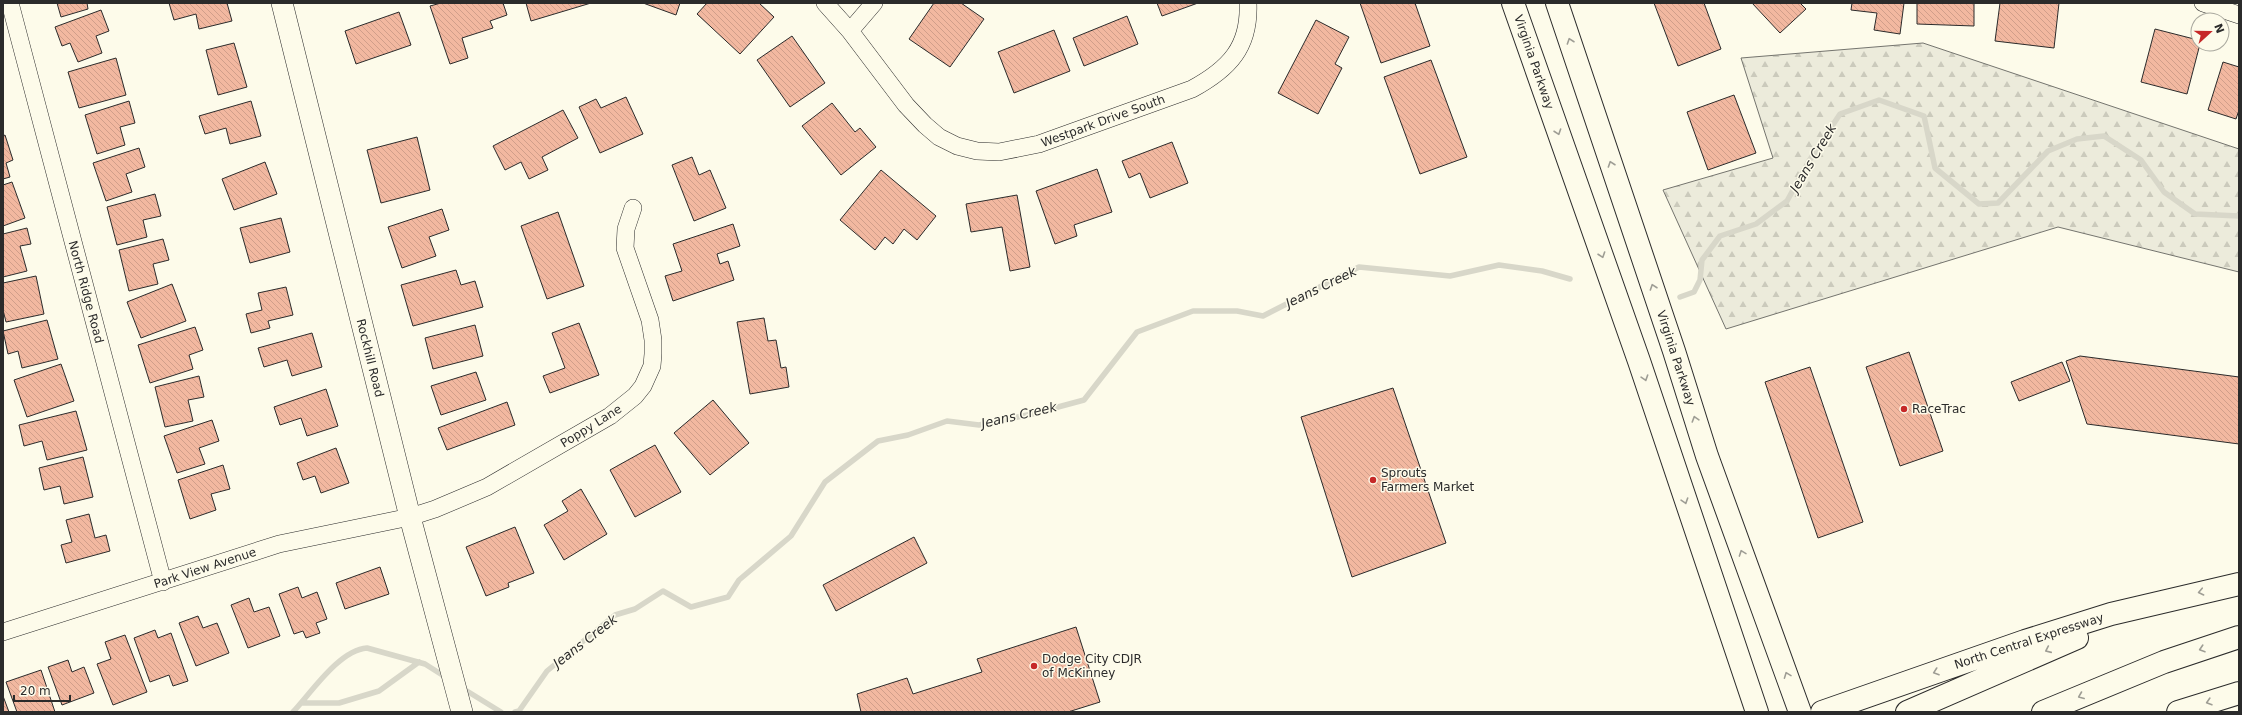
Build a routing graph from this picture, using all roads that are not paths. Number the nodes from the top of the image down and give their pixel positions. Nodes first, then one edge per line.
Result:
1 (10, 3) edge
2 (282, 3) edge
3 (825, 3) edge
4 (874, 3) edge
5 (1248, 3) edge
6 (1513, 3) edge
7 (1557, 3) edge
8 (2203, 3) edge
9 (2222, 6) edge
10 (2239, 15) edge
11 (850, 31) junction
12 (633, 208) dead end
13 (410, 518) junction
14 (163, 582) junction
15 (2239, 584) edge
16 (2160, 601) junction
17 (3, 632) edge
18 (2239, 637) edge
19 (2239, 693) edge
20 (462, 712) edge
21 (1757, 712) edge
22 (1800, 712) edge
23 (1822, 712) edge
24 (1907, 712) edge
25 (2043, 712) edge
26 (2178, 712) edge

1 - 14 street, North Ridge Road
2 - 13 street, Rockhill Road
3 - 11 street, Westpark Drive South
4 - 11 street
5 - 11 street, Westpark Drive South
6 -> 21 main road, Virginia Parkway
22 -> 7 main road, Virginia Parkway
8 - 9 street
9 - 10 street
12 - 13 street, Poppy Lane
13 - 14 street, Park View Avenue
13 - 20 street, Rockhill Road
14 - 17 street, Park View Avenue
15 -> 16 main road, North Central Expressway
16 -> 23 main road, North Central Expressway
16 -> 24 main road
18 -> 25 main road
19 -> 26 main road

